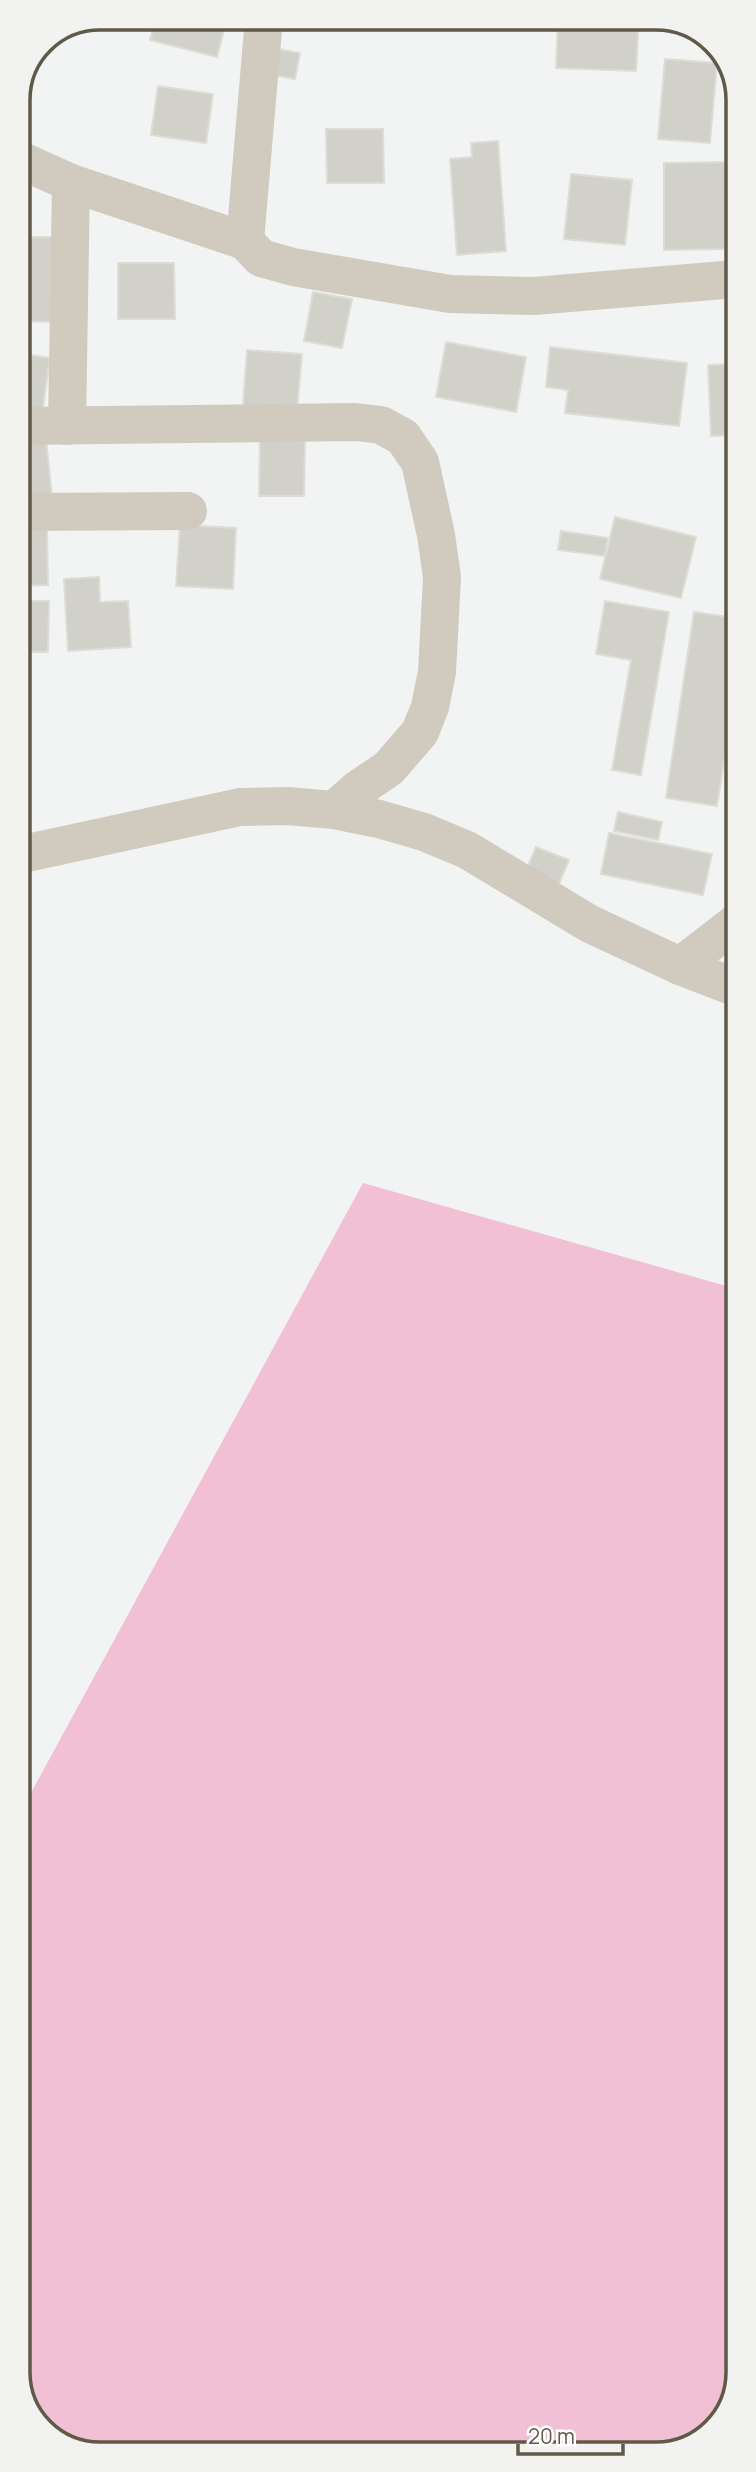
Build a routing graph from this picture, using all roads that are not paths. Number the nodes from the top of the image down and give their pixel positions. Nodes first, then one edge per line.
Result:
1 (263, 30) edge
2 (30, 164) edge
3 (71, 183) junction
4 (245, 241) junction
5 (726, 280) edge
6 (30, 426) edge
7 (67, 426) junction
8 (188, 511) dead end
9 (30, 512) edge
10 (334, 810) junction
11 (30, 853) edge
12 (726, 930) edge
13 (680, 966) junction
14 (726, 984) edge

1 - 4 street
2 - 3 street
3 - 4 street
3 - 7 street
4 - 5 street
6 - 7 street
7 - 10 street
8 - 9 street
10 - 11 street
10 - 13 street
12 - 13 street
13 - 14 street

